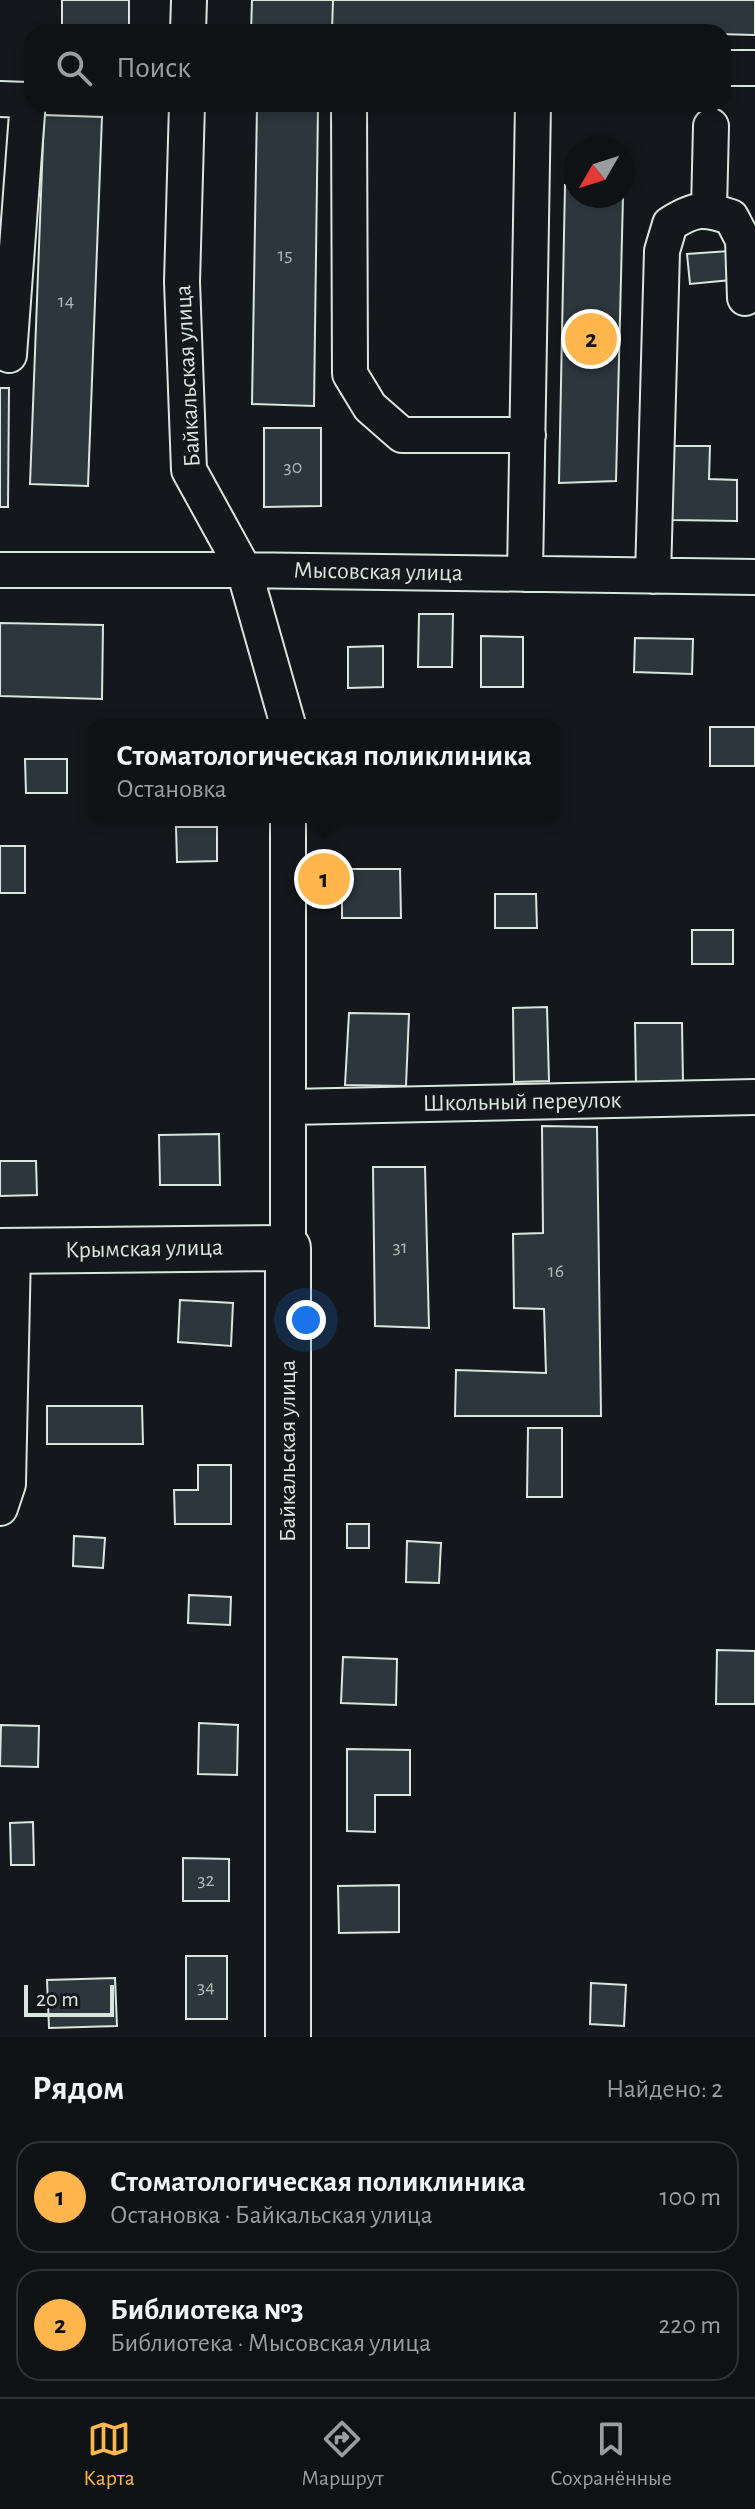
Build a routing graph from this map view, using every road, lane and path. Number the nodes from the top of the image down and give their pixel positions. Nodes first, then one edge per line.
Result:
1 (189, 0) edge
2 (188, 24) edge
3 (731, 68) edge
4 (755, 68) edge
5 (0, 99) edge
6 (24, 100) edge
7 (27, 112) edge
8 (187, 112) edge
9 (349, 112) edge
10 (533, 112) edge
11 (711, 126) dead end
12 (709, 210) junction
13 (745, 298) dead end
14 (9, 355) dead end
15 (528, 435) junction
16 (0, 570) edge
17 (244, 570) junction
18 (525, 574) junction
19 (653, 576) junction
20 (755, 577) edge
21 (286, 719) edge
22 (288, 823) edge
23 (755, 1097) edge
24 (289, 1107) junction
25 (288, 1248) junction
26 (7, 1251) edge
27 (0, 1508) edge
28 (288, 2037) edge

1 - 2 street
3 - 4 street
5 - 6 street
7 - 14 street
8 - 17 street, Байкальская улица
9 - 15 street
10 - 15 street
11 - 12 street
12 - 13 street
12 - 19 street
15 - 18 street
16 - 17 street, Мысовская улица
17 - 18 street, Мысовская улица
17 - 21 street, Байкальская улица
18 - 19 street, Мысовская улица
19 - 20 street, Мысовская улица
22 - 24 street, Байкальская улица
23 - 24 street, Школьный переулок
24 - 25 street, Байкальская улица
25 - 26 main road, Крымская улица
25 - 28 main road, Байкальская улица
26 - 27 street

